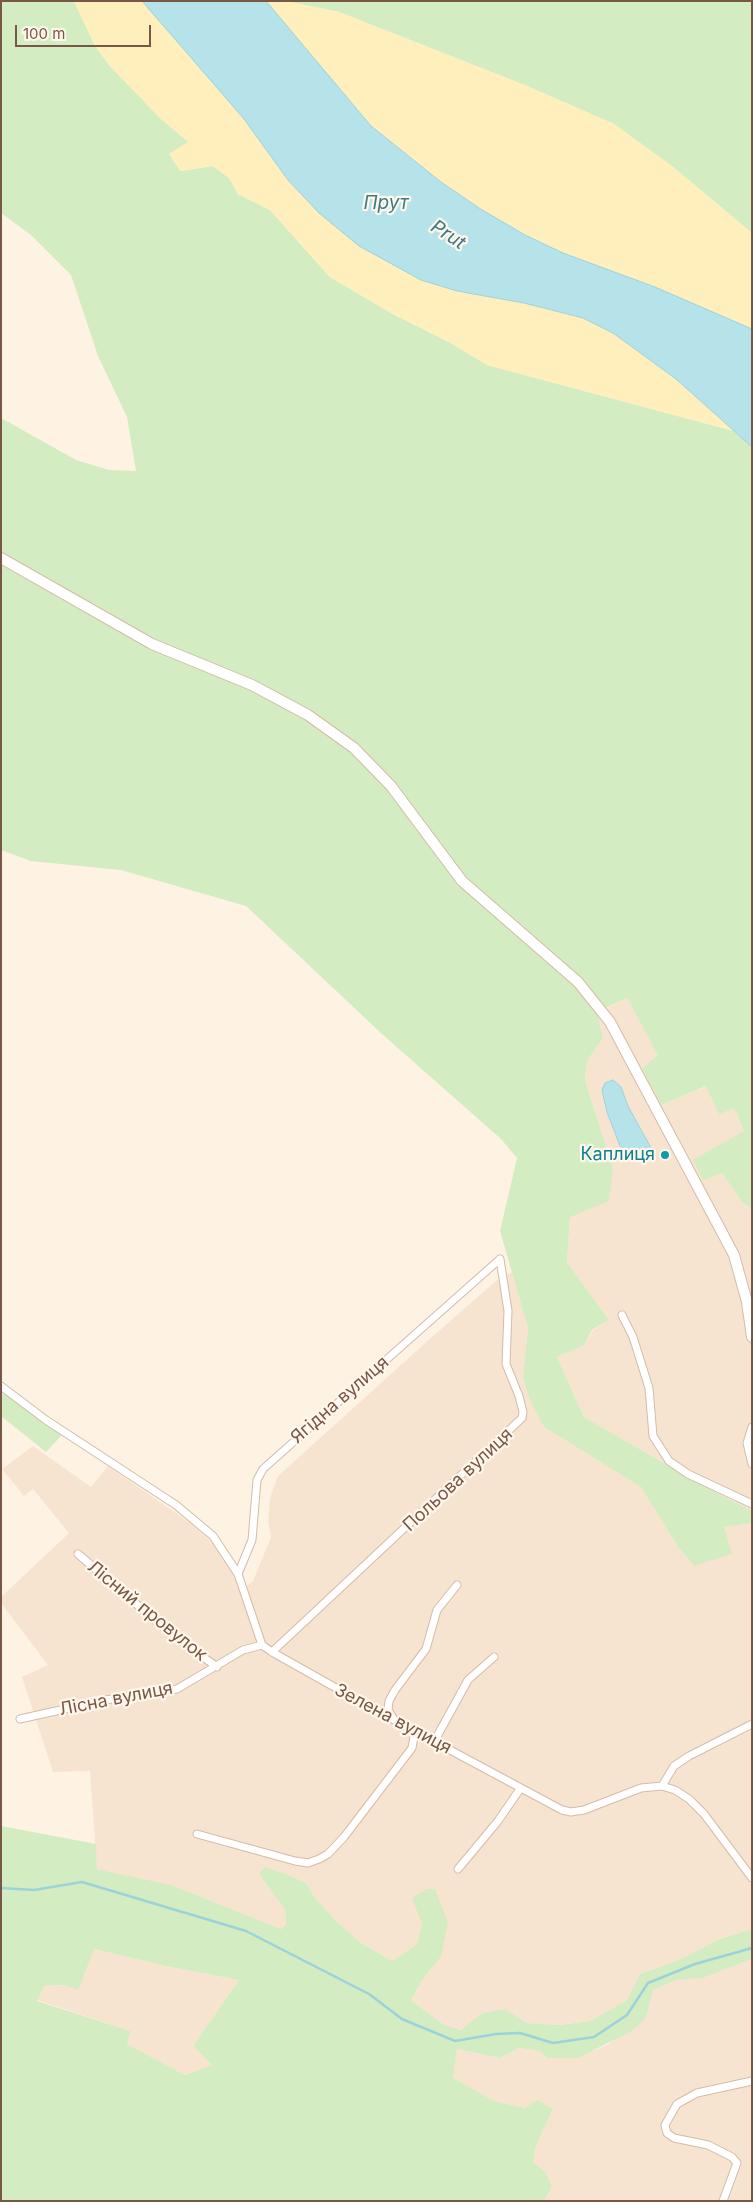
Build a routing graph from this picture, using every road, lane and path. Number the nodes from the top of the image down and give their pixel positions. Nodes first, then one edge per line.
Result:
1 (1, 558) edge
2 (500, 1259) joint
3 (622, 1315) dead end
4 (752, 1337) edge
5 (1, 1386) edge
6 (752, 1427) edge
7 (752, 1464) edge
8 (752, 1504) edge
9 (78, 1554) dead end
10 (238, 1574) junction
11 (457, 1585) dead end
12 (262, 1645) junction
13 (272, 1652) junction
14 (494, 1657) dead end
15 (216, 1667) junction
16 (20, 1719) dead end
17 (393, 1719) junction
18 (752, 1724) edge
19 (415, 1731) junction
20 (435, 1740) junction
21 (662, 1786) junction
22 (520, 1789) junction
23 (197, 1834) dead end
24 (458, 1869) dead end
25 (752, 1878) edge
26 (752, 2081) edge
27 (723, 2201) edge

1 - 4 main road
2 - 10 street, Ягідна вулиця
2 - 13 street, Польова вулиця
3 - 8 street
5 - 10 street
6 - 7 street
9 - 15 street, Лісний провулок
10 - 12 street
11 - 17 street
12 - 13 street, Зелена вулиця
12 - 15 street, Лісна вулиця
13 - 17 street, Зелена вулиця
14 - 20 street
15 - 16 street, Лісна вулиця
17 - 19 street, Зелена вулиця
18 - 21 street
19 - 20 street, Зелена вулиця
19 - 23 street
20 - 22 street, Зелена вулиця
21 - 22 street, Зелена вулиця
21 - 25 street
22 - 24 street
26 - 27 street

